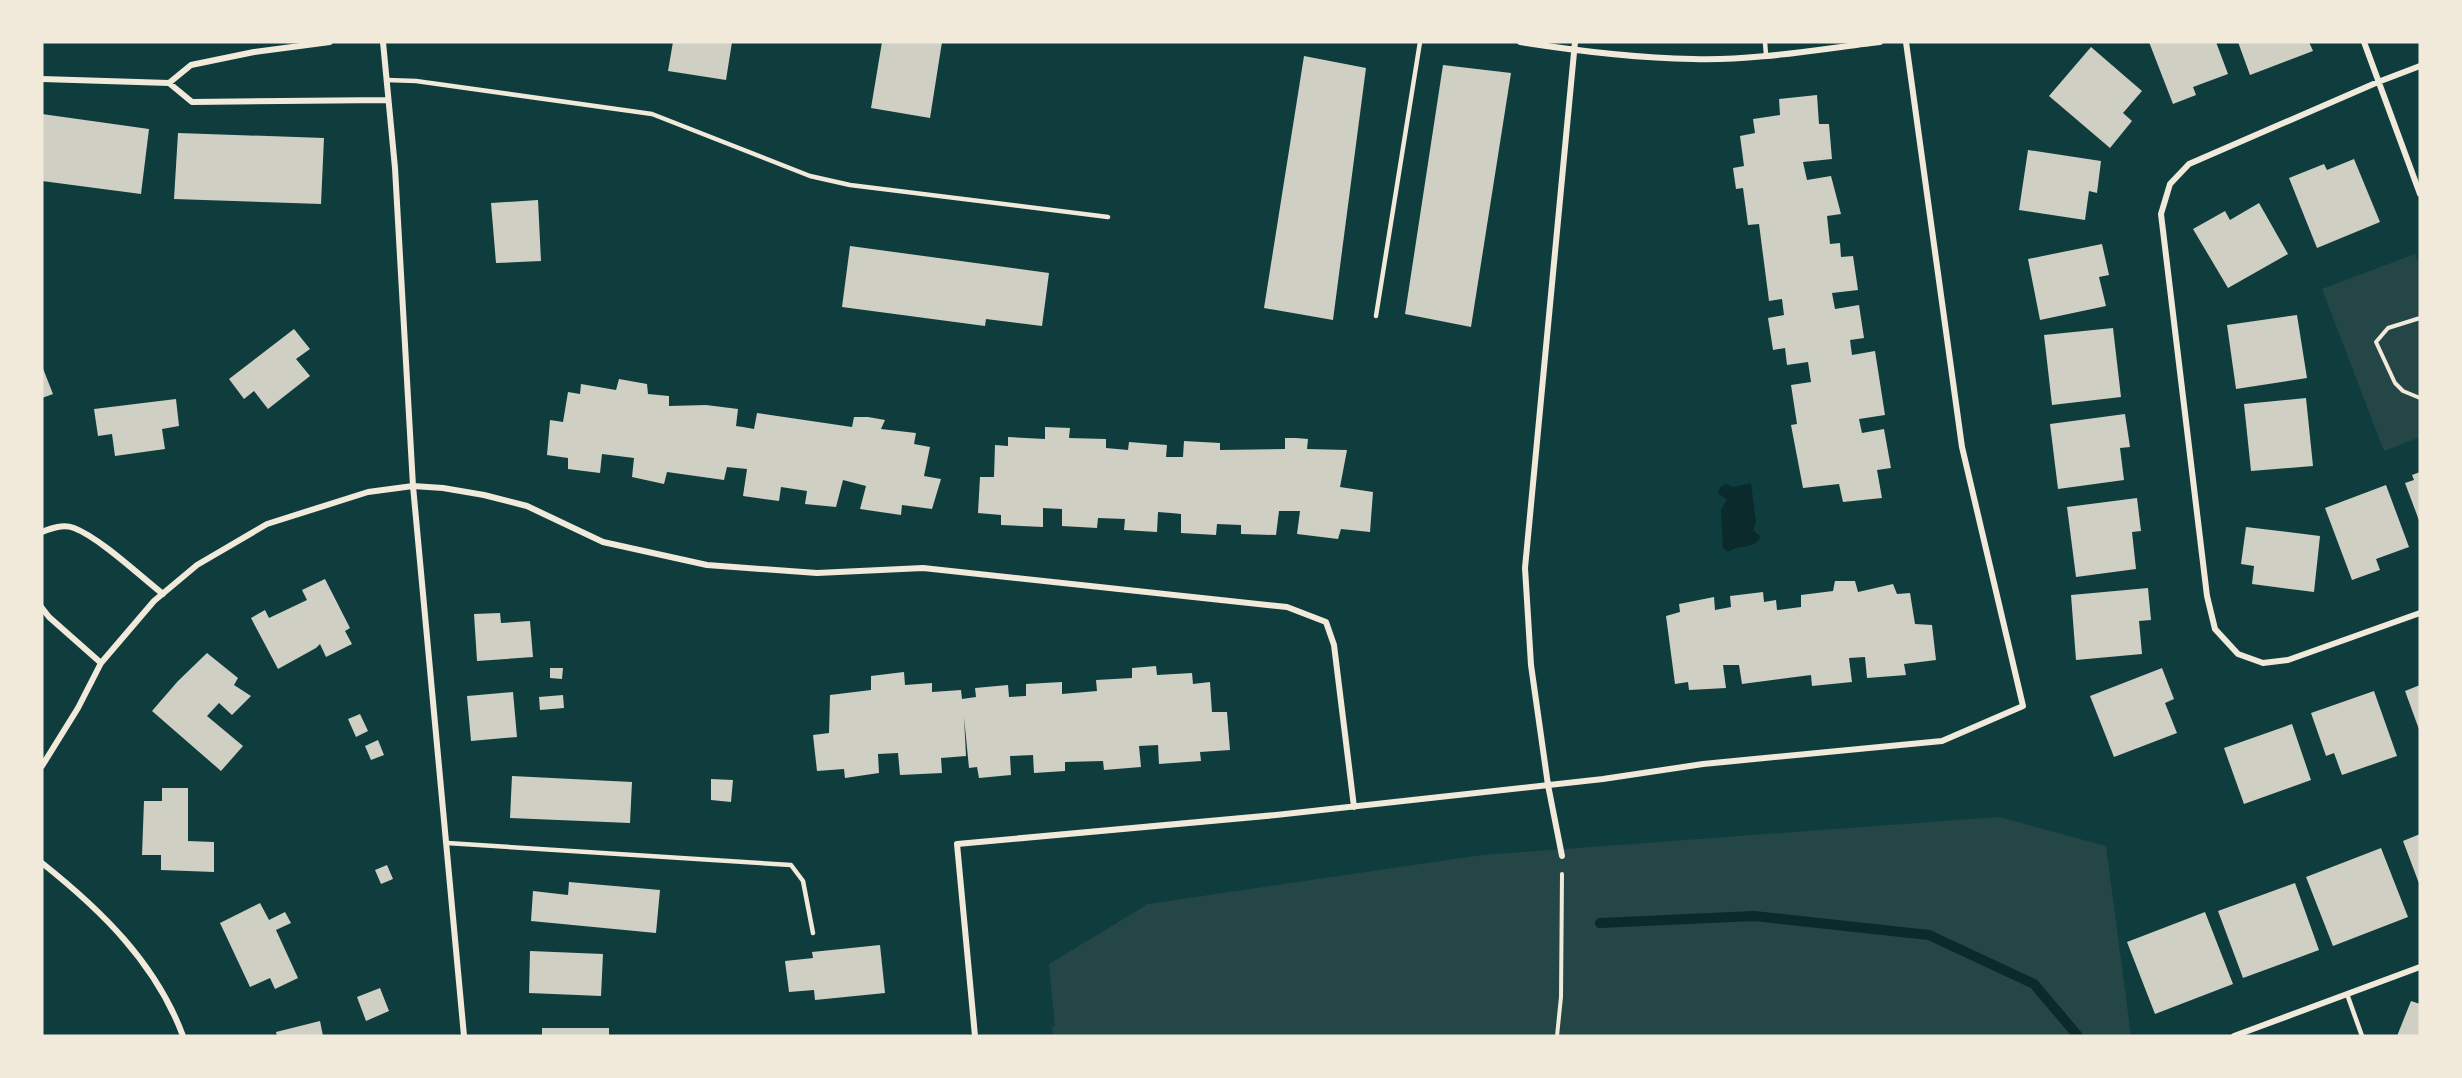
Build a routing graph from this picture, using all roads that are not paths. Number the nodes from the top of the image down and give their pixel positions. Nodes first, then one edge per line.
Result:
1 (330, 42) edge
2 (383, 42) edge
3 (1420, 42) edge
4 (1520, 42) edge
5 (1575, 42) edge
6 (1765, 42) edge
7 (1880, 42) edge
8 (1906, 42) edge
9 (2364, 42) edge
10 (1574, 50) junction
11 (1766, 55) junction
12 (2420, 66) edge
13 (42, 79) edge
14 (387, 80) junction
15 (2378, 82) junction
16 (169, 83) junction
17 (388, 100) junction
18 (2420, 194) edge
19 (1108, 217) dead end
20 (1376, 316) dead end
21 (413, 486) junction
22 (42, 532) edge
23 (163, 594) junction
24 (42, 608) edge
25 (2420, 612) edge
26 (101, 663) junction
27 (42, 766) edge
28 (1548, 784) junction
29 (1354, 807) junction
30 (447, 843) junction
31 (1562, 856) road end
32 (42, 863) edge
33 (813, 933) dead end
34 (2420, 967) edge
35 (2347, 994) junction
36 (183, 1036) edge
37 (464, 1036) edge
38 (975, 1036) edge
39 (2234, 1036) edge
40 (2362, 1036) edge

1 - 16 street
2 - 14 street
3 - 20 lane
4 - 10 street
5 - 10 street
6 - 11 lane
7 - 11 street
8 - 28 street
9 - 15 street
10 - 11 street
10 - 28 street
12 - 15 street
13 - 16 street
14 - 17 street
14 - 19 lane
15 - 18 street
15 - 25 street
16 - 17 street
17 - 21 street
21 - 23 street
21 - 29 street
21 - 30 street
22 - 23 street
23 - 26 street
24 - 26 street
26 - 27 street
28 - 29 street
28 - 31 street
29 - 38 street
30 - 33 lane
30 - 37 street
32 - 36 street
34 - 35 street
35 - 39 street
35 - 40 lane

